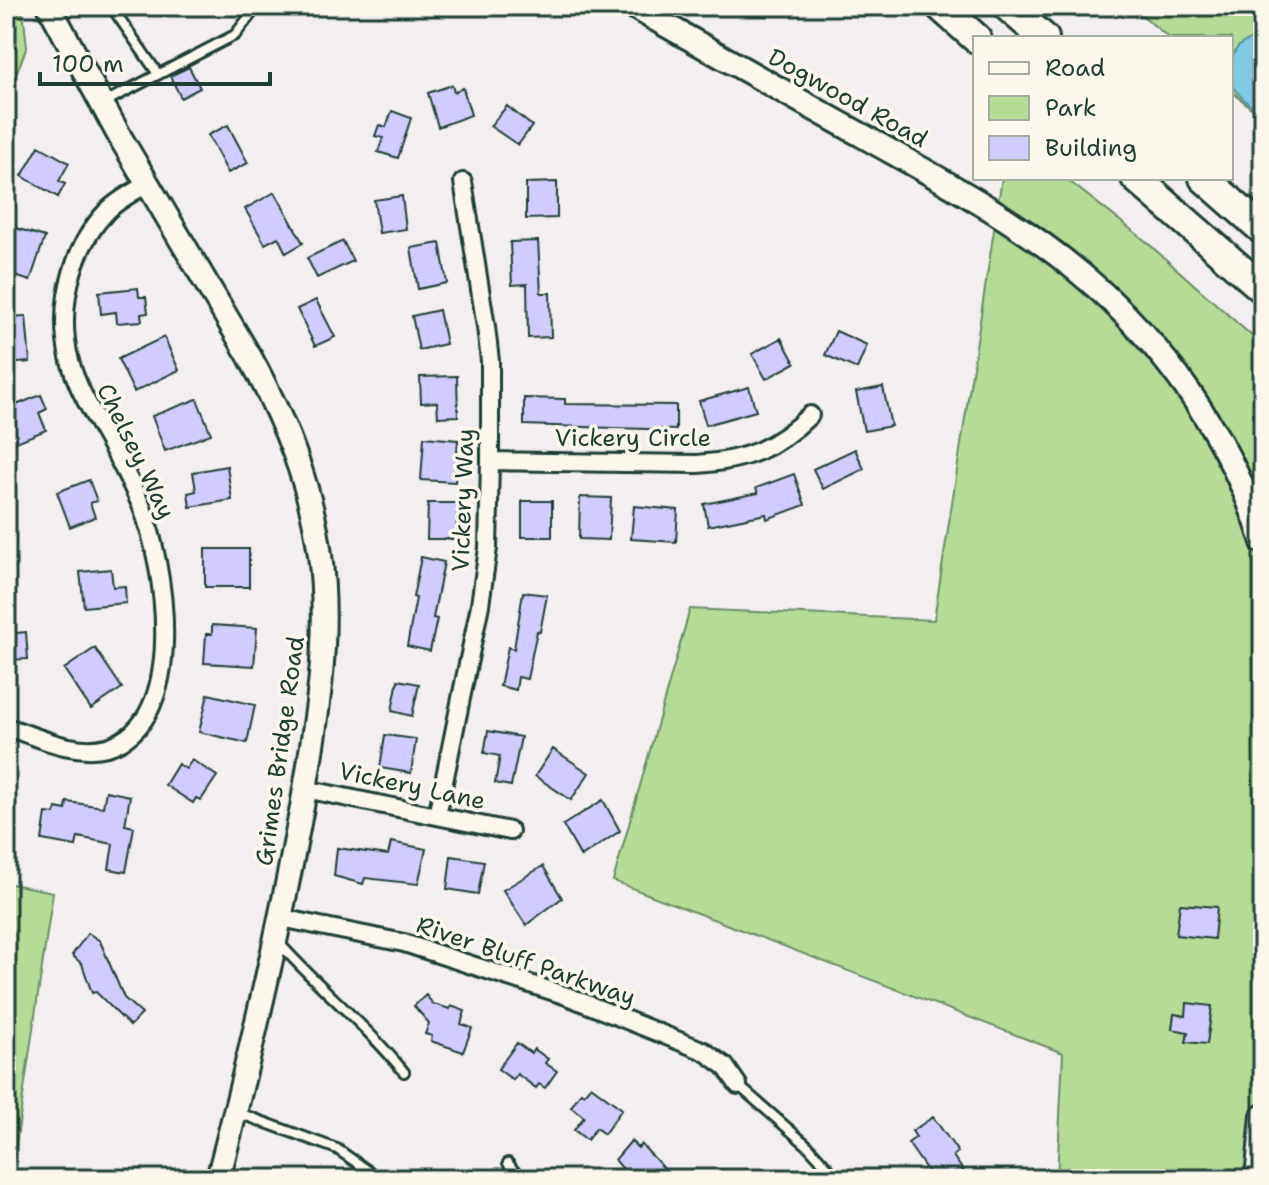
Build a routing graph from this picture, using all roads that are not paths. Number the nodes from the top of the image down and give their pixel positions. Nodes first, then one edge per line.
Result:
1 (49, 6) edge
2 (111, 6) edge
3 (254, 6) edge
4 (632, 6) edge
5 (940, 6) edge
6 (1007, 6) edge
7 (974, 36) edge
8 (1042, 36) edge
9 (158, 74) junction
10 (102, 104) junction
11 (1138, 180) edge
12 (1206, 180) edge
13 (463, 182) dead end
14 (147, 184) junction
15 (1263, 230) edge
16 (1263, 289) edge
17 (810, 415) dead end
18 (490, 461) junction
19 (1263, 542) edge
20 (13, 729) dead end
21 (305, 789) junction
22 (437, 816) junction
23 (510, 831) dead end
24 (278, 929) junction
25 (404, 1072) dead end
26 (738, 1085) joint
27 (236, 1112) junction
28 (1263, 1116) edge
29 (508, 1163) dead end
30 (218, 1179) edge
31 (380, 1179) edge
32 (520, 1179) edge
33 (838, 1179) edge
34 (1257, 1179) edge

1 - 10 street, Grimes Bridge Road
2 - 9 lane
3 - 9 lane
4 - 19 street, Dogwood Road
5 - 7 highway
6 - 8 highway
9 - 10 lane
10 - 14 street, Grimes Bridge Road
11 - 16 highway
12 - 15 highway
13 - 18 street, Vickery Way
14 - 20 street, Chelsey Way
14 - 21 street, Grimes Bridge Road
17 - 18 street, Vickery Circle
18 - 22 street, Vickery Way
21 - 22 street, Vickery Lane
21 - 24 street, Grimes Bridge Road
22 - 23 street, Vickery Lane
24 - 25 lane
24 - 26 street, River Bluff Parkway
24 - 27 street, Grimes Bridge Road
26 - 33 lane
27 - 30 street, Grimes Bridge Road
27 - 31 lane
28 - 34 street
29 - 32 lane

